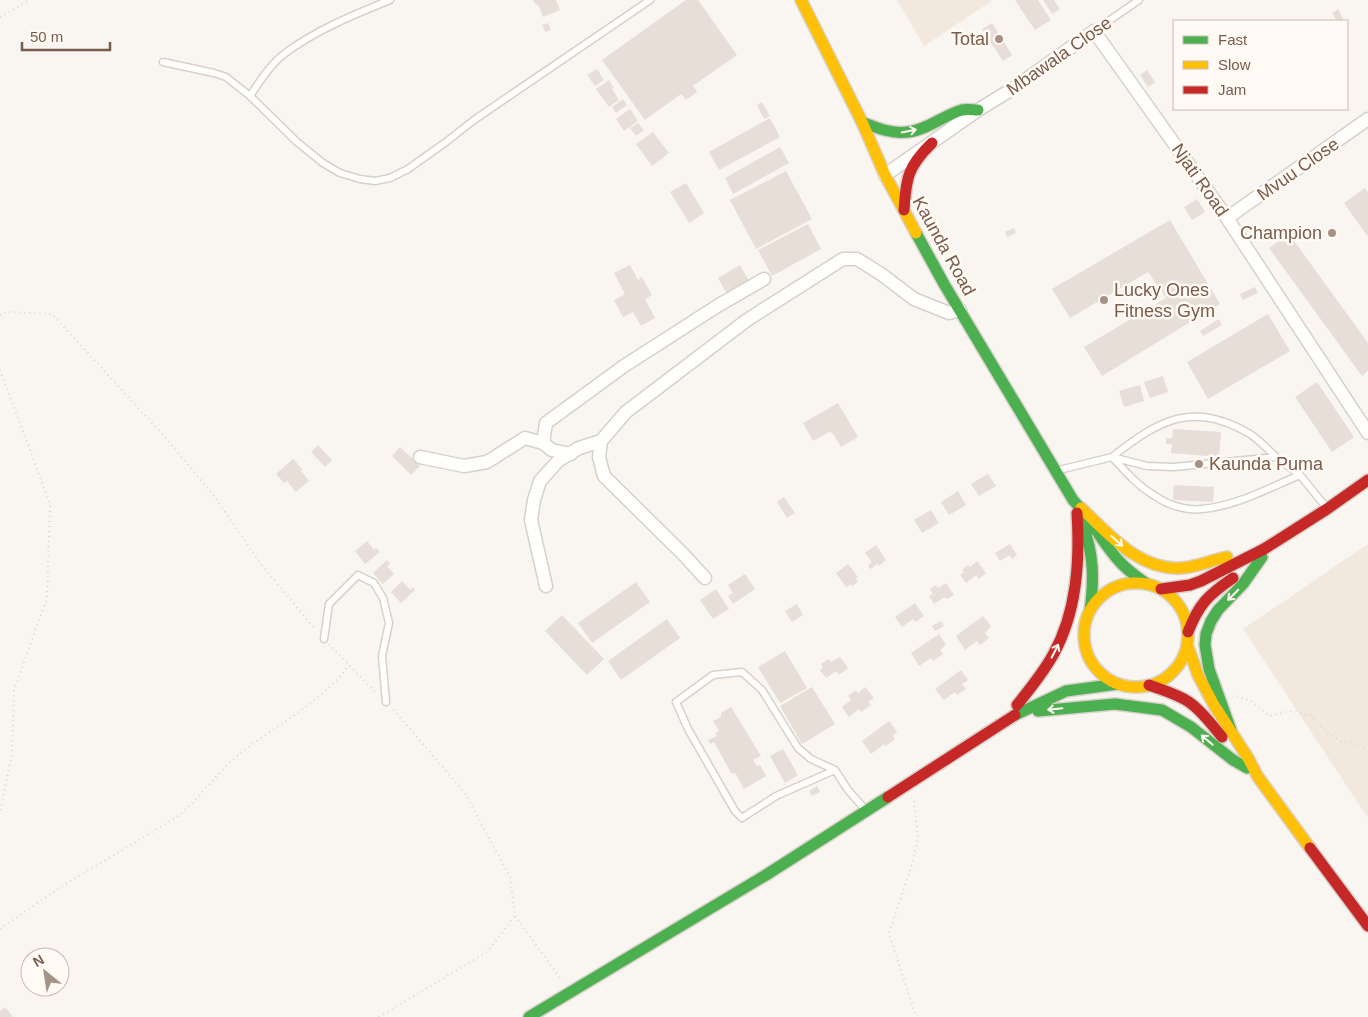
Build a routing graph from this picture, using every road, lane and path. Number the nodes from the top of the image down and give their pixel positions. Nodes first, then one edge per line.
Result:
1 (30, 0) edge
2 (390, 0) edge
3 (650, 0) edge
4 (801, 0) edge
5 (1139, 0) edge
6 (0, 17) edge
7 (1094, 30) junction
8 (163, 62) dead end
9 (250, 96) junction
10 (978, 110) junction
11 (1368, 119) edge
12 (862, 122) junction
13 (932, 143) junction
14 (886, 175) junction
15 (904, 211) junction
16 (1227, 218) junction
17 (764, 279) dead end
18 (960, 310) junction
19 (0, 315) edge
20 (0, 370) edge
21 (546, 423) junction
22 (1368, 433) edge
23 (525, 438) junction
24 (601, 441) junction
25 (543, 443) junction
26 (570, 454) junction
27 (420, 457) dead end
28 (1112, 457) junction
29 (1276, 457) junction
30 (1056, 471) junction
31 (1300, 475) junction
32 (1368, 480) edge
33 (1327, 509) junction
34 (1079, 511) junction
35 (1261, 552) junction
36 (705, 578) dead end
37 (1147, 584) junction
38 (546, 586) dead end
39 (1160, 589) junction
40 (1090, 610) junction
41 (1084, 628) junction
42 (1188, 632) junction
43 (324, 639) junction
44 (1075, 644) dead end
45 (1187, 644) junction
46 (349, 665) junction
47 (1052, 678) dead end
48 (1118, 684) junction
49 (1148, 685) junction
50 (1218, 694) junction
51 (386, 702) junction
52 (1019, 708) junction
53 (1231, 730) junction
54 (1368, 751) edge
55 (1247, 768) junction
56 (835, 770) junction
57 (1258, 778) junction
58 (912, 782) junction
59 (866, 810) junction
60 (0, 814) edge
61 (516, 916) junction
62 (1368, 926) edge
63 (0, 929) edge
64 (571, 992) junction
65 (379, 1017) edge
66 (528, 1017) edge
67 (916, 1017) edge

1 - 6 path
2 - 9 lane
3 - 9 lane
4 - 12 main road, Kaunda Road
5 - 7 lane, Mbawala Close
7 - 10 street, Mbawala Close
7 - 16 street, Njati Road
8 - 9 lane
12 -> 10 main road
10 - 13 street, Mbawala Close
11 - 16 street, Mvuu Close
12 - 14 main road, Kaunda Road
13 - 14 street, Mbawala Close
13 - 15 main road
14 - 15 main road, Kaunda Road
15 - 18 main road, Kaunda Road
16 - 22 street, Njati Road
17 - 21 street
18 - 24 street
18 - 30 main road, Kaunda Road
19 - 43 path
20 - 60 path
21 - 23 street
21 - 25 street
23 - 25 street
23 - 27 street
24 - 26 street
24 - 36 street
25 - 26 street
26 - 38 street
28 - 29 lane
28 - 29 lane
28 - 30 lane
28 - 31 lane
29 - 31 lane
30 - 34 main road, Kaunda Road
31 - 33 lane
32 - 33 main road
33 - 35 main road
34 -> 35 main road
34 - 37 main road, Kaunda Road
34 - 40 main road, Kaunda Road
52 -> 34 main road
35 - 39 main road
35 - 42 main road
35 -> 50 main road
37 - 39 main road
37 - 40 main road
39 - 42 main road
40 - 41 main road
41 - 44 main road
41 - 48 main road
42 - 45 main road
43 - 46 path
43 - 51 lane
45 - 49 main road
45 - 53 main road
46 - 51 path
46 - 63 path
47 - 52 main road
48 - 49 main road
48 - 52 main road
49 - 55 main road
50 - 53 main road
50 - 54 path
51 - 61 path
55 -> 52 main road
52 - 58 main road
53 - 57 main road
55 - 57 main road
56 - 56 lane
56 - 59 lane
57 - 62 main road
58 - 59 main road
58 - 67 path
59 - 64 main road
61 - 64 path
61 - 65 path
64 - 66 main road

